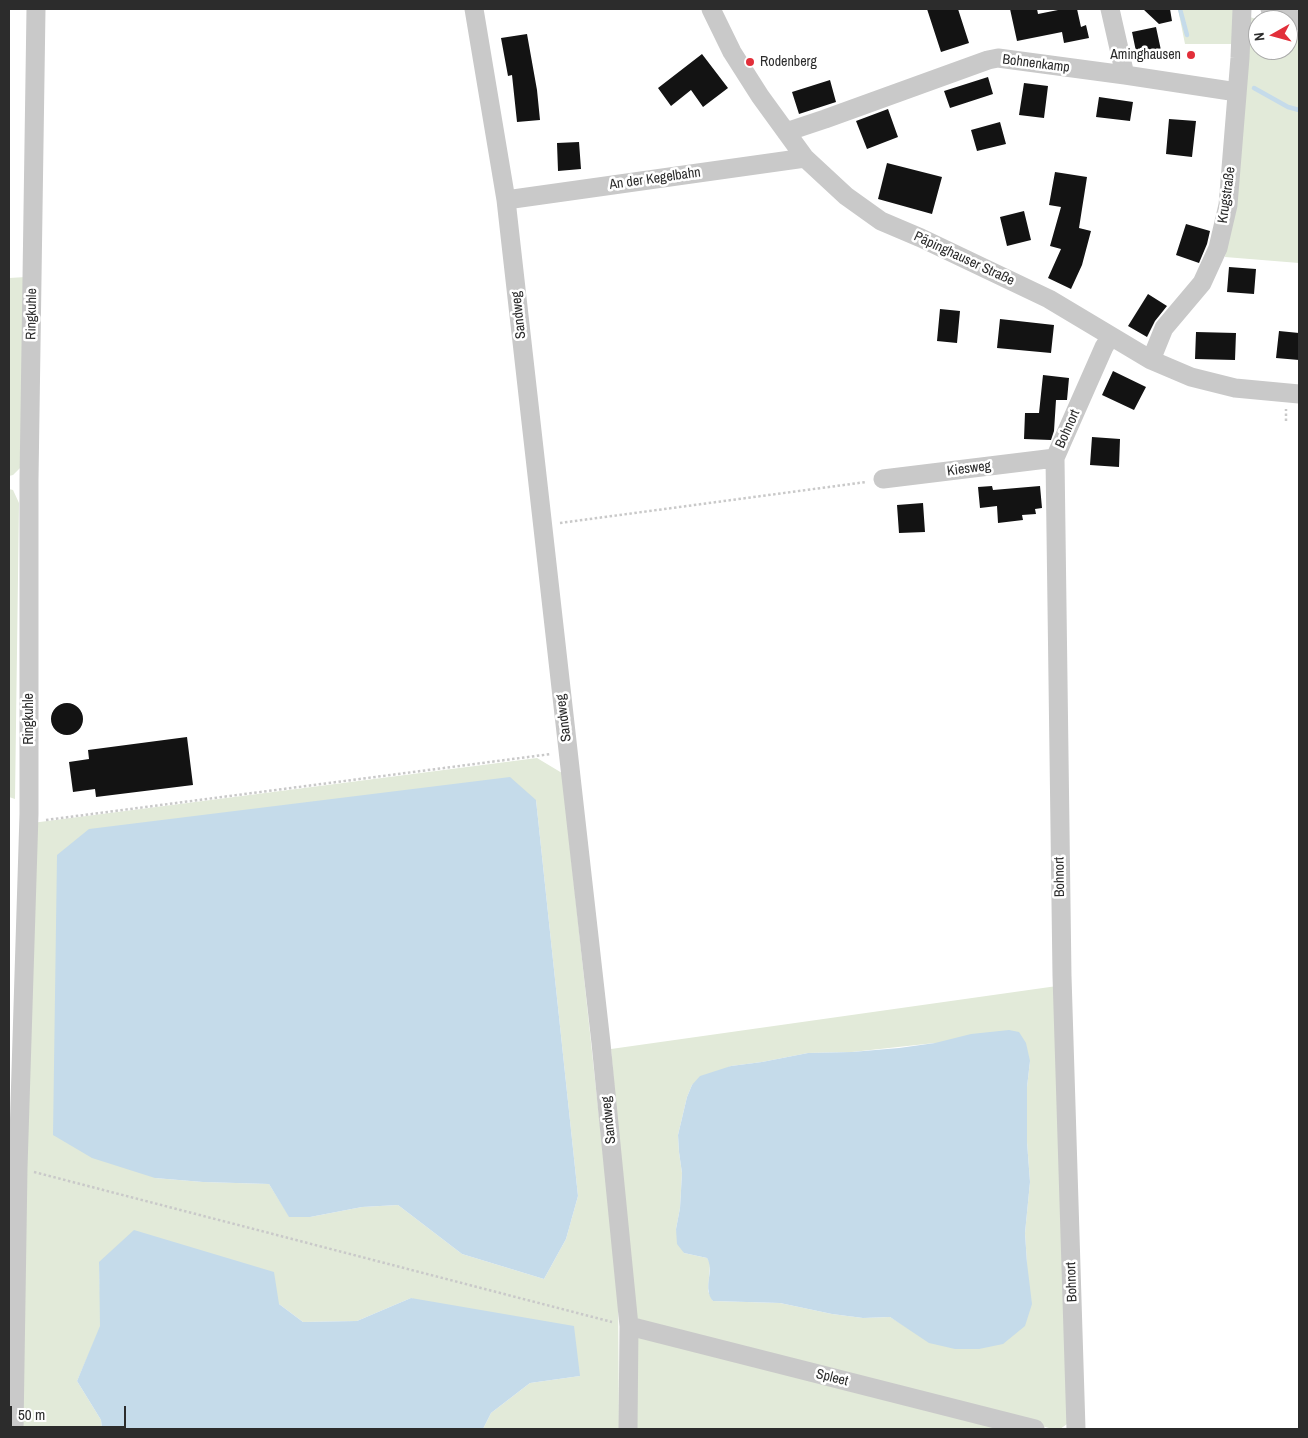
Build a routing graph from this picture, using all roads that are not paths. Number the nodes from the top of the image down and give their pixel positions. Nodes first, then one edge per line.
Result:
1 (36, 9) edge
2 (474, 9) edge
3 (711, 9) edge
4 (1110, 9) edge
5 (1242, 9) edge
6 (1270, 9) edge
7 (1299, 21) edge
8 (1125, 75) junction
9 (1238, 92) junction
10 (786, 132) junction
11 (805, 158) junction
12 (506, 200) junction
13 (1111, 336) junction
14 (1151, 360) junction
15 (1299, 394) edge
16 (1055, 458) junction
17 (883, 479) road end
18 (629, 1326) junction
19 (14, 1429) edge
20 (628, 1429) edge
21 (1035, 1429) edge
22 (1076, 1429) edge

1 - 19 street, Ringkuhle
2 - 12 street, Sandweg
3 - 10 street, Päpinghauser Straße
4 - 8 street
5 - 9 street, Krugstraße
6 - 7 street
8 - 9 street, Bohnenkamp
8 - 10 street, Bohnenkamp
9 - 14 street, Krugstraße
10 - 11 street, Päpinghauser Straße
11 - 12 street, An der Kegelbahn
11 - 13 street, Päpinghauser Straße
12 - 18 street, Sandweg
13 - 14 street, Päpinghauser Straße
13 - 16 street, Bohnort
14 - 15 street, Päpinghauser Straße
16 - 17 street, Kiesweg
16 - 22 street, Bohnort
18 - 20 street, Sandweg
18 - 21 street, Spleet

